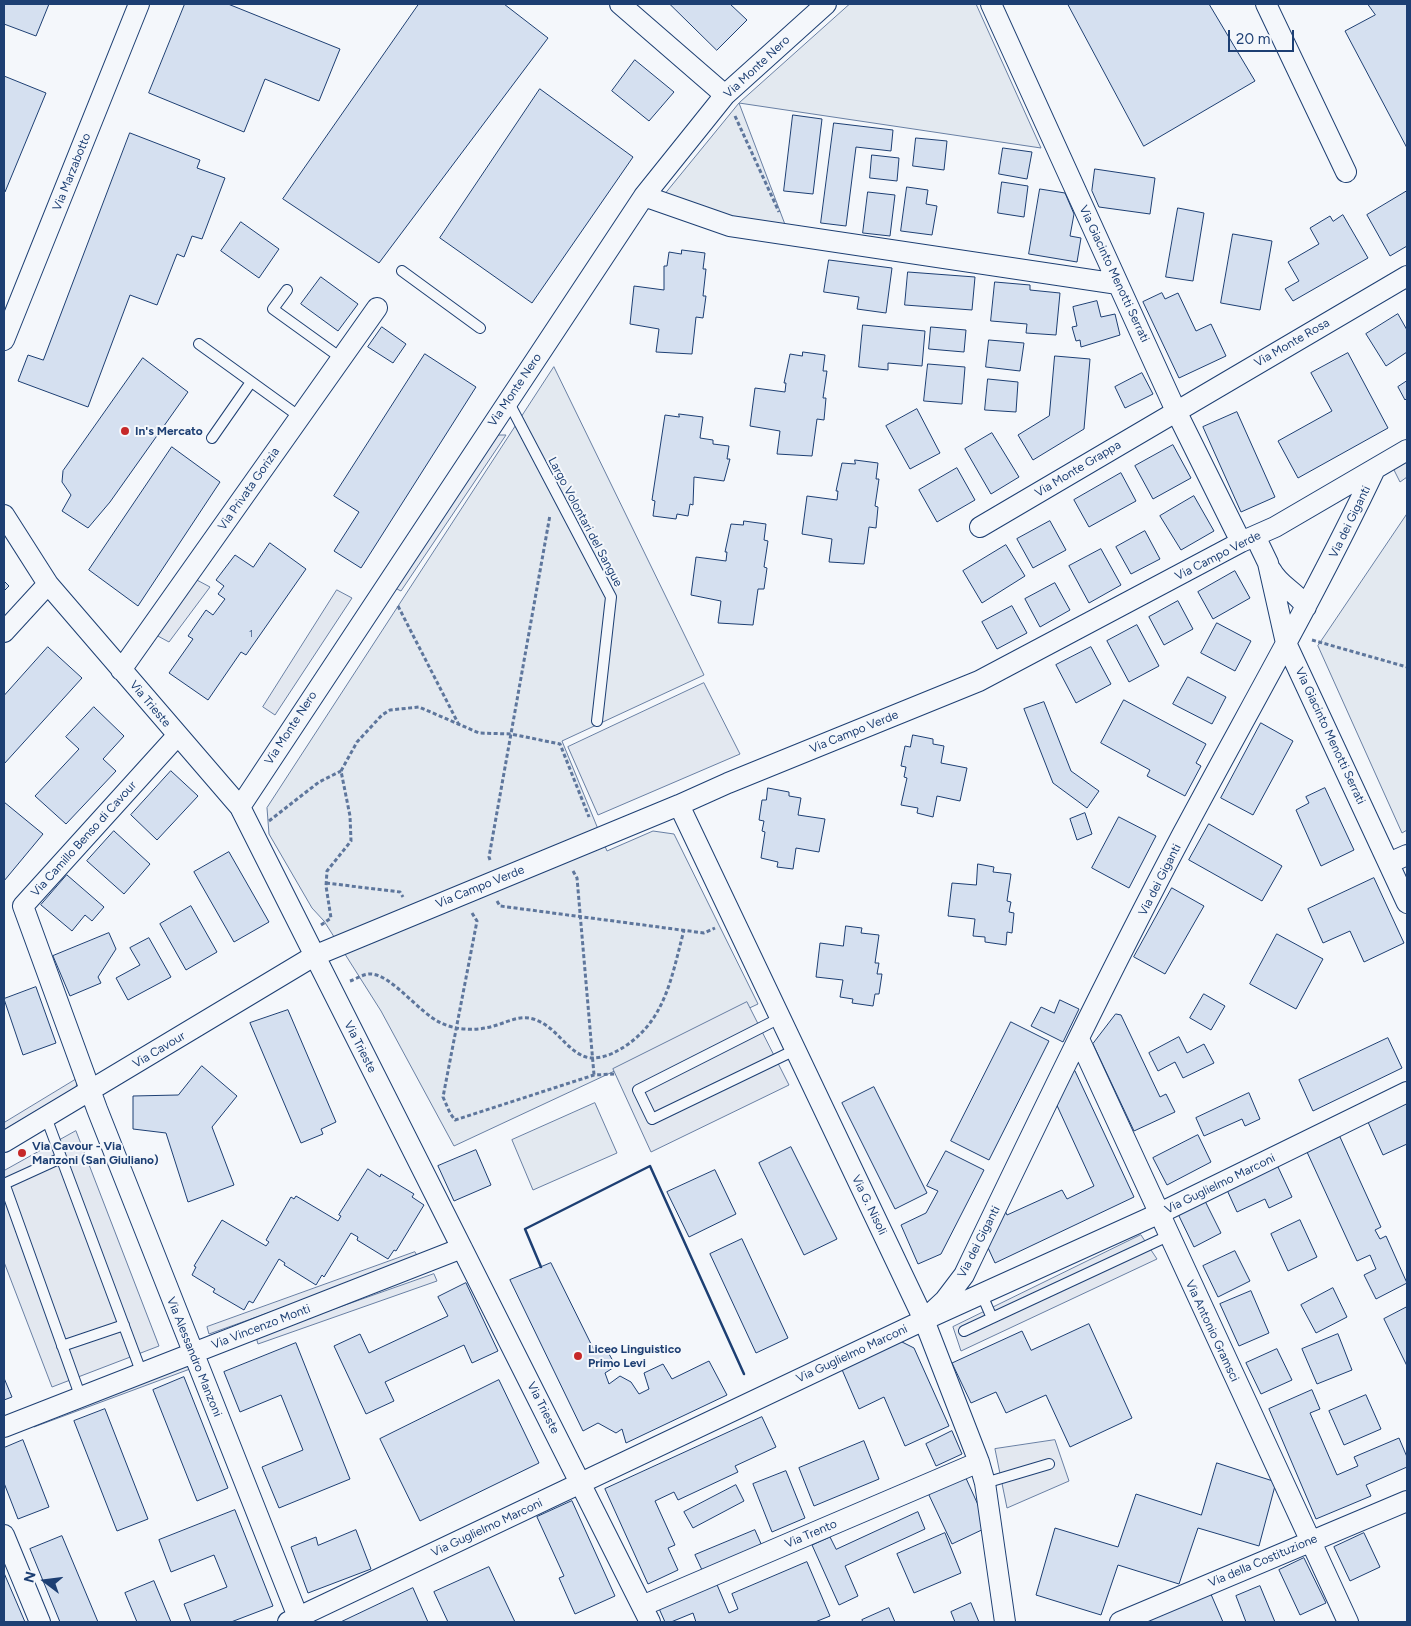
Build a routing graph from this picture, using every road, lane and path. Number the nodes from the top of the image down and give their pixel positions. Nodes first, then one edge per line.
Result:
1 (139, 4) edge
2 (621, 4) edge
3 (826, 4) edge
4 (991, 4) edge
5 (1266, 4) edge
6 (725, 95) junction
7 (1346, 172) dead end
8 (644, 196) junction
9 (790, 235) junction
10 (402, 272) dead end
11 (1407, 276) edge
12 (1118, 284) junction
13 (287, 290) dead end
14 (377, 308) dead end
15 (480, 328) dead end
16 (4, 340) edge
17 (198, 344) dead end
18 (342, 358) junction
19 (250, 382) junction
20 (508, 401) junction
21 (1176, 410) junction
22 (300, 417) junction
23 (212, 438) dead end
24 (1407, 450) edge
25 (1376, 469) junction
26 (554, 492) junction
27 (4, 515) edge
28 (980, 528) dead end
29 (1248, 539) junction
30 (1268, 563) junction
31 (48, 584) junction
32 (374, 602) junction
33 (1306, 607) junction
34 (4, 632) edge
35 (1295, 640) junction
36 (1407, 667) edge
37 (121, 670) junction
38 (597, 721) dead end
39 (460, 725) junction
40 (511, 734) junction
41 (177, 736) junction
42 (341, 771) junction
43 (679, 805) junction
44 (240, 807) junction
45 (589, 817) dead end
46 (251, 830) junction
47 (563, 853) junction
48 (1407, 854) edge
49 (1389, 863) junction
50 (495, 881) junction
51 (326, 882) junction
52 (463, 894) junction
53 (1407, 903) edge
54 (412, 915) junction
55 (578, 916) junction
56 (711, 920) dead end
57 (684, 930) junction
58 (304, 936) junction
59 (314, 956) junction
60 (330, 989) junction
61 (780, 1018) junction
62 (456, 1028) junction
63 (1078, 1039) junction
64 (795, 1050) junction
65 (593, 1057) junction
66 (616, 1074) dead end
67 (594, 1075) junction
68 (90, 1092) junction
69 (1407, 1092) edge
70 (46, 1117) junction
71 (4, 1142) edge
72 (62, 1158) junction
73 (4, 1184) edge
74 (1158, 1214) junction
75 (1168, 1236) junction
76 (462, 1248) junction
77 (982, 1295) junction
78 (992, 1318) junction
79 (924, 1320) junction
80 (124, 1325) junction
81 (964, 1331) dead end
82 (62, 1346) junction
83 (192, 1354) junction
84 (142, 1374) junction
85 (81, 1398) junction
86 (4, 1427) edge
87 (980, 1462) junction
88 (1049, 1464) dead end
89 (581, 1483) junction
90 (985, 1483) junction
91 (1407, 1501) edge
92 (4, 1535) edge
93 (1310, 1541) junction
94 (646, 1614) edge
95 (295, 1621) edge
96 (40, 1622) edge
97 (1004, 1622) edge
98 (1120, 1622) edge
99 (1348, 1622) edge

1 - 16 street, Via Marzabotto
2 - 6 street
3 - 6 street, Via Monte Nero
4 - 12 street, Via Giacinto Menotti Serrati
5 - 7 street
6 - 8 street, Via Monte Nero
6 - 9 path
8 - 9 street
8 - 20 street, Via Monte Nero
9 - 12 street
10 - 15 lane
11 - 21 street, Via Monte Rosa
12 - 21 street, Via Giacinto Menotti Serrati
13 - 18 lane
14 - 18 street, Via Privata Gorizia
17 - 19 lane
18 - 22 street, Via Privata Gorizia
19 - 22 lane
19 - 23 lane
20 - 26 lane, Largo Volontari del Sangue
20 - 32 street, Via Monte Nero
21 - 28 street, Via Monte Grappa
21 - 29 street, Via Giacinto Menotti Serrati
22 - 37 street, Via Privata Gorizia
24 - 25 street
25 - 29 street, Via Campo Verde
25 - 33 street, Via dei Giganti
26 - 38 lane, Largo Volontari del Sangue
26 - 40 path
27 - 31 street, Via Trieste
29 - 30 street, Via Giacinto Menotti Serrati
29 - 43 street, Via Campo Verde
30 - 33 street, Via Giacinto Menotti Serrati
30 - 35 street, Via Giacinto Menotti Serrati
31 - 34 street
31 - 37 street, Via Trieste
32 - 39 path
32 - 44 street, Via Monte Nero
33 - 35 street, Via dei Giganti
35 - 36 path
35 - 49 street, Via Giacinto Menotti Serrati
35 - 63 street, Via dei Giganti
37 - 41 street, Via Trieste
39 - 40 path
39 - 42 path
40 - 45 path
40 - 50 path
41 - 44 street, Via Trieste
41 - 68 street, Via Camillo Benso di Cavour
42 - 46 path
42 - 51 path
43 - 47 street, Via Campo Verde
43 - 61 street, Via G. Nisoli
44 - 46 street, Via Trieste
46 - 58 street, Via Trieste
47 - 50 street, Via Campo Verde
47 - 55 path
48 - 49 street
49 - 53 street, Via Giacinto Menotti Serrati
50 - 52 street, Via Campo Verde
50 - 55 path
51 - 54 path
51 - 58 path
52 - 54 street, Via Campo Verde
52 - 62 path
54 - 59 street, Via Campo Verde
55 - 57 path
55 - 65 path
56 - 57 path
57 - 65 path
58 - 59 street, Via Trieste
59 - 60 street, Via Trieste
59 - 68 street, Via Cavour
60 - 62 path
60 - 76 street, Via Trieste
61 - 64 street, Via G. Nisoli
61 - 64 lane
62 - 65 path
62 - 67 path
63 - 74 street, Via Antonio Gramsci
63 - 79 street, Via dei Giganti
64 - 79 street, Via G. Nisoli
65 - 67 path
66 - 67 path
68 - 70 street, Via Cavour
68 - 83 street, Via Alessandro Manzoni
69 - 74 street, Via Guglielmo Marconi
70 - 71 street, Via Cavour
70 - 72 lane
72 - 73 lane
72 - 80 lane
73 - 82 lane
74 - 75 street, Via Antonio Gramsci
74 - 77 street, Via Guglielmo Marconi
75 - 78 lane
75 - 93 street, Via Antonio Gramsci
76 - 83 street, Via Vincenzo Monti
76 - 89 street, Via Trieste
77 - 78 lane
77 - 79 street, Via Guglielmo Marconi
78 - 81 lane
79 - 87 street, Via G. Nisoli
79 - 89 street, Via Guglielmo Marconi
80 - 82 lane
80 - 84 lane
82 - 85 lane
83 - 84 street, Via Vincenzo Monti
83 - 95 street, Via Alessandro Manzoni
84 - 85 street, Via Vincenzo Monti
85 - 86 street, Via Vincenzo Monti
87 - 90 street, Via G. Nisoli
87 - 94 street, Via Trento
88 - 90 lane
89 - 94 street, Via Trieste
89 - 95 street, Via Guglielmo Marconi
90 - 97 street, Via G. Nisoli
91 - 93 street, Via della Costituzione
92 - 96 street
93 - 98 street, Via della Costituzione
93 - 99 street, Via Antonio Gramsci

